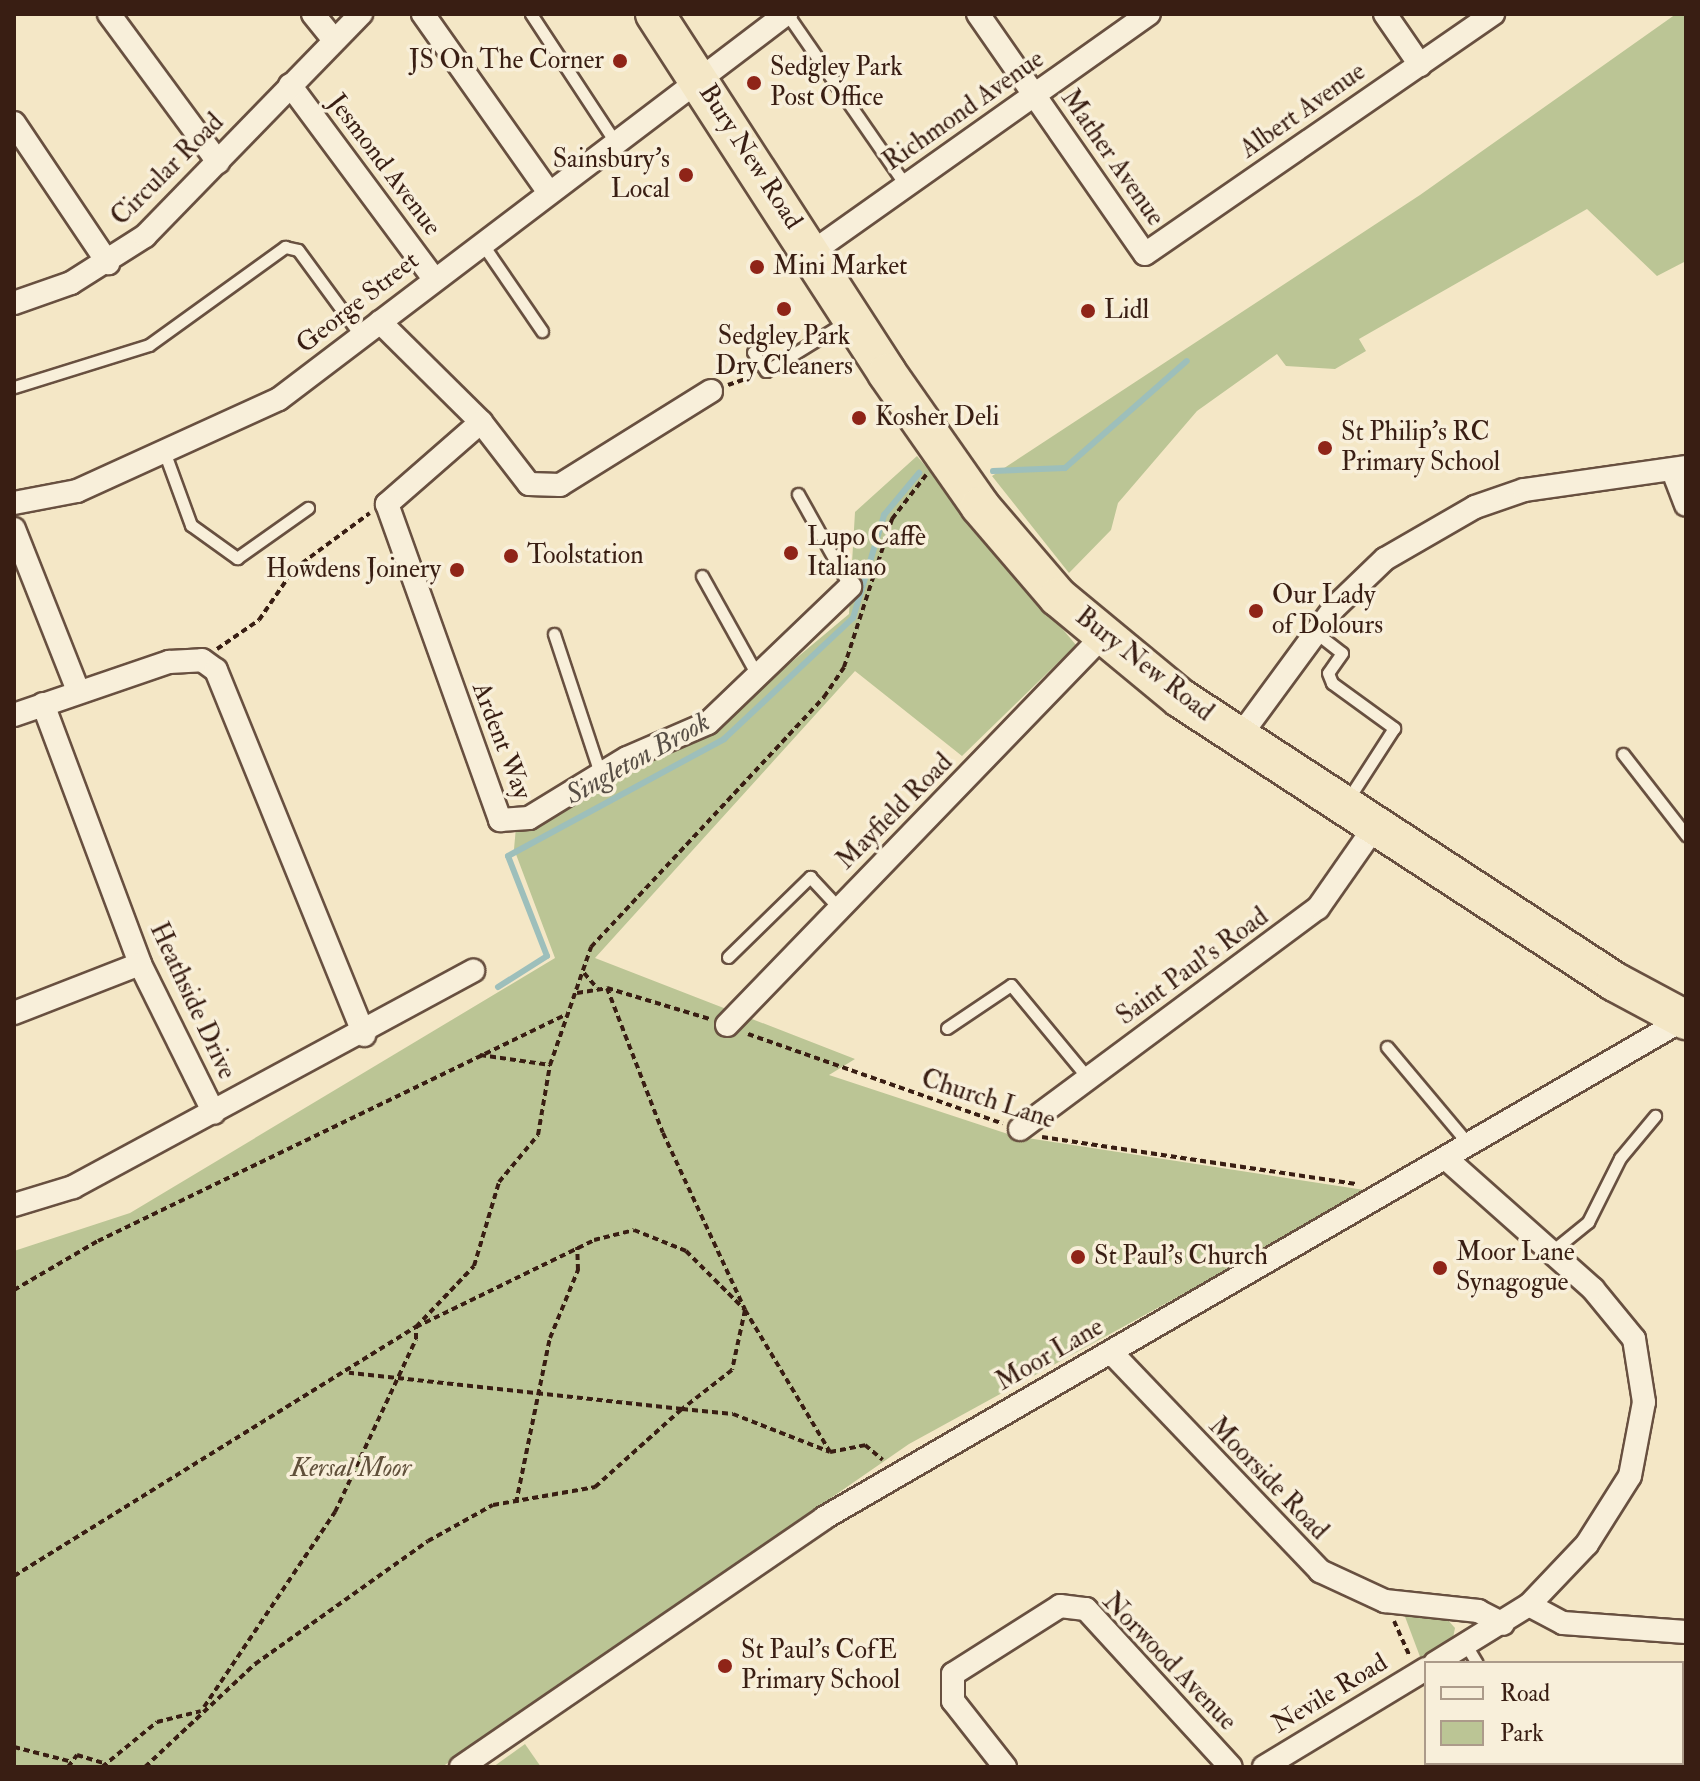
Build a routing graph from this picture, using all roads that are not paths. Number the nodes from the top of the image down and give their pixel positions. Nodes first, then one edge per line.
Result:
1 (109, 14) edge
2 (313, 14) edge
3 (361, 14) edge
4 (423, 14) edge
5 (531, 14) edge
6 (655, 14) edge
7 (786, 14) edge
8 (978, 14) edge
9 (1149, 14) edge
10 (1385, 14) edge
11 (1493, 14) edge
12 (331, 36) junction
13 (1420, 65) junction
14 (698, 76) junction
15 (290, 85) junction
16 (1035, 95) junction
17 (14, 123) edge
18 (613, 139) junction
19 (218, 162) junction
20 (906, 186) junction
21 (547, 190) junction
22 (481, 242) junction
23 (811, 253) junction
24 (1145, 254) joint
25 (108, 263) junction
26 (434, 279) junction
27 (14, 303) edge
28 (853, 318) junction
29 (380, 322) junction
30 (542, 331) dead end
31 (361, 336) junction
32 (753, 352) dead end
33 (14, 387) edge
34 (711, 391) road end
35 (481, 422) junction
36 (165, 454) junction
37 (1680, 469) edge
38 (798, 494) dead end
39 (14, 503) edge
40 (1686, 505) edge
41 (308, 508) dead end
42 (14, 529) edge
43 (702, 576) dead end
44 (850, 587) joint
45 (1315, 632) junction
46 (554, 634) dead end
47 (1101, 638) junction
48 (757, 675) junction
49 (78, 691) junction
50 (43, 704) junction
51 (14, 715) edge
52 (1240, 736) junction
53 (1623, 754) dead end
54 (600, 773) junction
55 (1344, 805) junction
56 (1376, 825) junction
57 (1686, 835) edge
58 (839, 908) junction
59 (728, 957) dead end
60 (140, 964) junction
61 (473, 971) dead end
62 (14, 1013) edge
63 (1686, 1019) edge
64 (727, 1025) road end
65 (947, 1028) dead end
66 (364, 1035) junction
67 (1387, 1047) dead end
68 (1088, 1078) junction
69 (214, 1113) junction
70 (1655, 1116) dead end
71 (1020, 1129) road end
72 (1471, 1147) junction
73 (1449, 1161) junction
74 (14, 1205) edge
75 (1551, 1252) junction
76 (1111, 1352) junction
77 (1529, 1605) junction
78 (1503, 1624) junction
79 (1686, 1632) edge
80 (1472, 1654) edge
81 (1449, 1661) edge
82 (1424, 1669) edge
83 (461, 1767) edge
84 (1005, 1767) edge
85 (1231, 1767) edge
86 (1264, 1767) edge

1 - 19 street
2 - 12 street
3 - 12 street, Circular Road
4 - 21 street
5 - 18 lane
6 - 14 highway, Bury New Road
7 - 14 street, George Street
7 - 20 lane
8 - 16 street, Mather Avenue
9 - 16 street, Richmond Avenue
10 - 13 street
11 - 13 street, Albert Avenue
12 - 15 street, Circular Road
13 - 24 street, Albert Avenue
14 - 18 street, George Street
14 - 23 highway, Bury New Road
15 - 19 street, Circular Road
15 - 26 street, Jesmond Avenue
16 - 20 street, Richmond Avenue
16 - 24 street, Mather Avenue
17 - 25 street
18 - 21 street, George Street
19 - 25 street, Circular Road
20 - 23 street, Richmond Avenue
21 - 22 street, George Street
22 - 26 street, George Street
22 - 30 lane
23 - 28 highway, Bury New Road
25 - 27 street, Circular Road
26 - 29 street, George Street
28 - 32 lane
28 - 47 highway, Bury New Road
29 - 31 street, George Street
29 - 35 street
31 - 33 lane
31 - 36 street, George Street
34 - 35 street
35 - 54 street, Ardent Way
36 - 39 street, George Street
36 - 41 lane
37 - 40 street
37 - 45 street
38 - 44 lane
42 - 49 street
43 - 48 lane
44 - 48 street, Ardent Way
45 - 52 street
45 - 55 lane
46 - 54 lane
47 - 52 highway, Bury New Road
47 - 58 street, Mayfield Road
48 - 54 street, Ardent Way
49 - 50 street
49 - 66 street
50 - 51 street
50 - 60 street, Heathside Drive
52 - 55 highway, Bury New Road
53 - 57 lane
55 - 56 highway, Bury New Road
56 - 63 highway, Bury New Road
56 - 68 street, Saint Paul's Road
58 - 59 lane
58 - 64 street, Mayfield Road
60 - 62 street
60 - 69 street, Heathside Drive
61 - 66 street
63 - 72 street, Moor Lane
65 - 68 lane
66 - 69 street
67 - 72 lane
68 - 71 street, Saint Paul's Road
69 - 74 street, Heathside Drive
70 - 75 lane
72 - 73 street, Moor Lane
73 - 75 street, Nevile Road
73 - 76 street, Moor Lane
75 - 77 street, Nevile Road
76 - 78 street, Moorside Road
76 - 83 street, Moor Lane
77 - 78 street, Nevile Road
77 - 79 street
78 - 80 street, Nevile Road
80 - 81 street, Nevile Road
82 - 86 street, Nevile Road
84 - 85 street, Norwood Avenue

